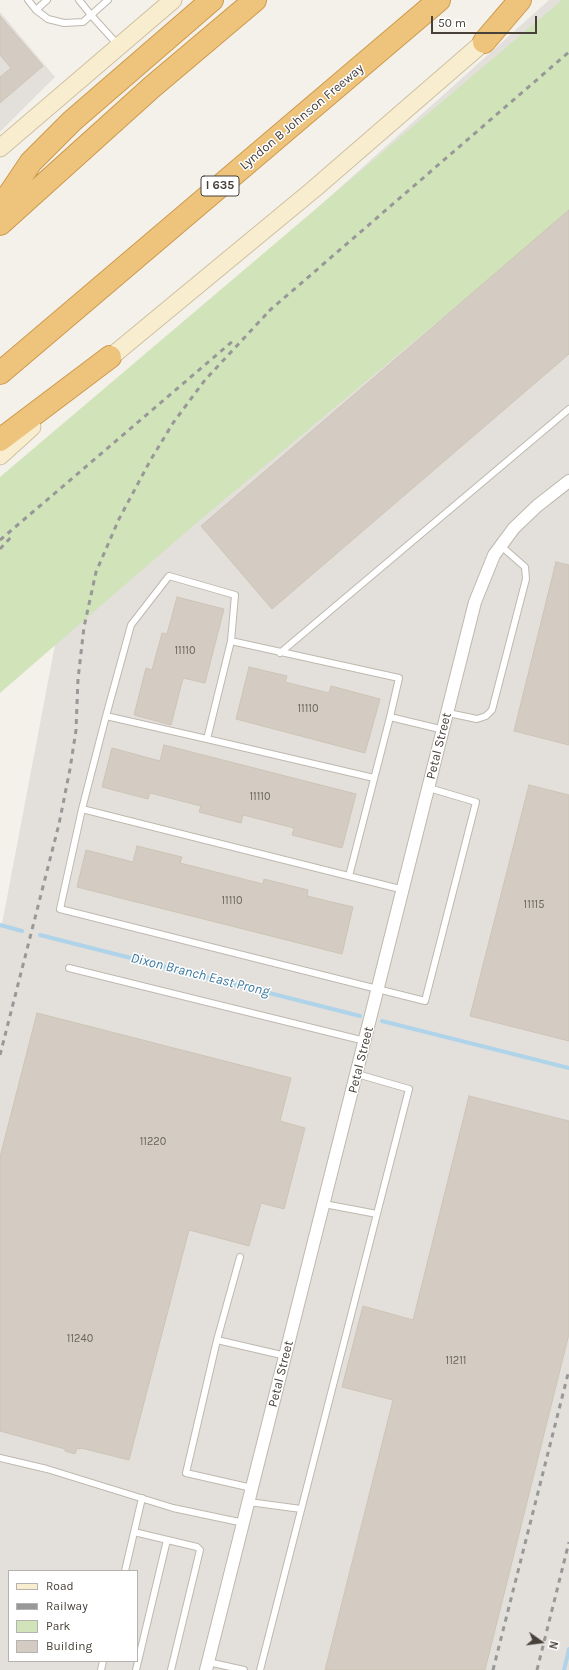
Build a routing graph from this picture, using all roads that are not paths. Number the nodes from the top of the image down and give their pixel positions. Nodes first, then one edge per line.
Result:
1 (28, 0) edge
2 (47, 0) edge
3 (79, 0) edge
4 (108, 0) edge
5 (173, 0) edge
6 (212, 0) edge
7 (255, 0) edge
8 (439, 0) edge
9 (520, 0) edge
10 (533, 0) edge
11 (36, 10) junction
12 (91, 15) junction
13 (484, 42) junction
14 (120, 47) junction
15 (0, 148) edge
16 (0, 208) edge
17 (0, 224) edge
18 (110, 357) junction
19 (0, 373) edge
20 (569, 409) edge
21 (0, 440) edge
22 (0, 456) edge
23 (569, 481) edge
24 (501, 546) junction
25 (231, 641) junction
26 (280, 653) junction
27 (448, 713) junction
28 (106, 716) junction
29 (390, 717) junction
30 (444, 730) junction
31 (207, 739) junction
32 (374, 778) junction
33 (429, 788) junction
34 (82, 809) junction
35 (349, 876) junction
36 (404, 890) junction
37 (69, 968) dead end
38 (378, 990) junction
39 (365, 1042) junction
40 (357, 1074) junction
41 (324, 1204) junction
42 (377, 1214) junction
43 (240, 1257) dead end
44 (217, 1340) junction
45 (286, 1356) junction
46 (0, 1458) edge
47 (252, 1488) junction
48 (142, 1498) junction
49 (249, 1502) junction
50 (301, 1509) junction
51 (244, 1523) junction
52 (134, 1532) junction
53 (167, 1540) junction
54 (125, 1570) edge
55 (138, 1662) edge
56 (207, 1666) edge
57 (170, 1670) edge
58 (244, 1670) edge
59 (260, 1670) edge

1 - 11 lane
2 - 11 lane
3 - 12 lane
4 - 12 lane
5 - 14 main road
6 - 16 highway
7 - 17 highway
8 - 19 highway, Lyndon B Johnson Freeway / I 635
9 - 13 highway
10 - 13 main road
11 - 12 lane
12 - 14 lane
13 - 18 main road
14 - 15 main road
18 - 21 highway
18 - 22 main road
20 - 26 lane
23 - 24 street, Petal Street
24 - 27 street, Petal Street
24 - 27 lane
25 - 26 lane
25 - 28 lane
25 - 31 lane
26 - 29 lane
27 - 30 street, Petal Street
28 - 31 lane
28 - 34 lane
29 - 30 lane
29 - 32 lane
30 - 33 street, Petal Street
31 - 32 lane
32 - 35 lane
33 - 36 street, Petal Street
33 - 38 lane
34 - 35 lane
34 - 38 lane
35 - 36 lane
36 - 38 street, Petal Street
37 - 39 lane
38 - 39 street, Petal Street
39 - 40 street, Petal Street
40 - 41 street, Petal Street
40 - 42 lane
41 - 42 lane
41 - 45 street, Petal Street
42 - 50 lane
43 - 44 lane
44 - 45 lane
44 - 47 lane
45 - 47 street, Petal Street
46 - 48 lane
47 - 49 street, Petal Street
48 - 51 lane
48 - 52 lane
49 - 50 lane
49 - 51 street, Petal Street
50 - 59 lane
51 - 56 street, Petal Street
52 - 53 lane
52 - 54 lane
53 - 55 lane
53 - 57 lane
56 - 58 lane

